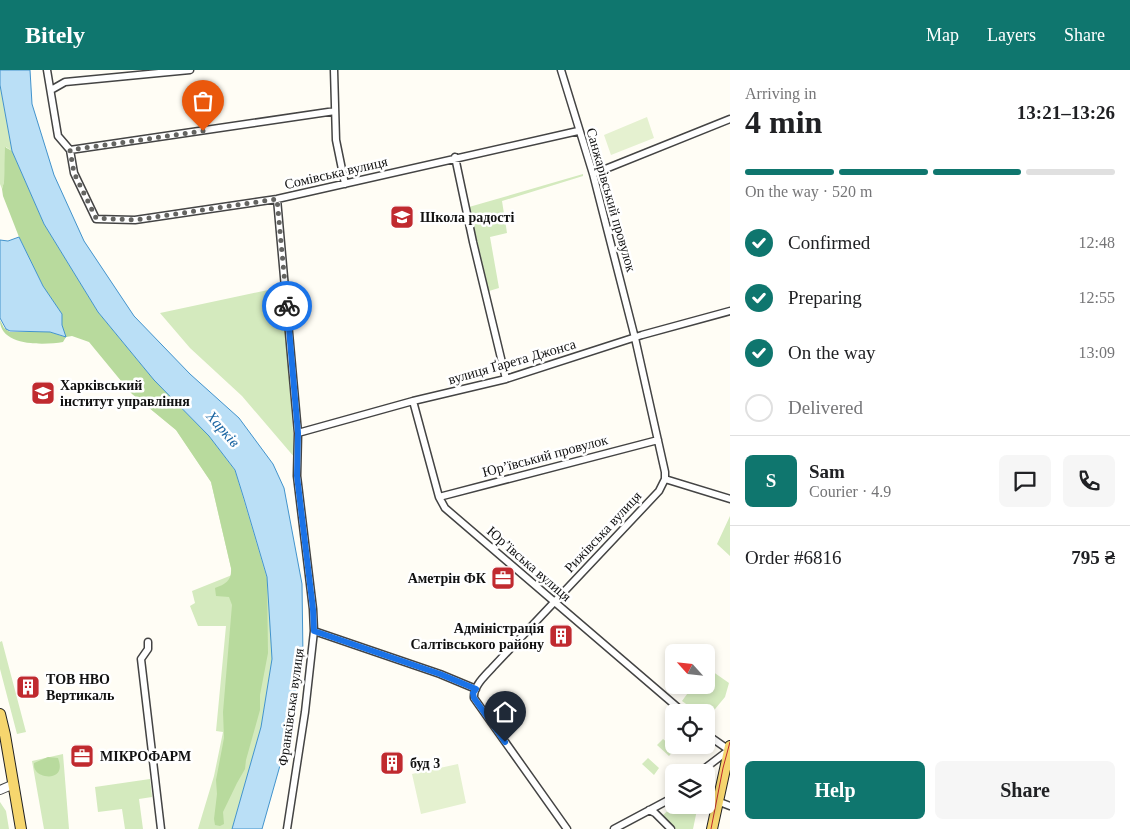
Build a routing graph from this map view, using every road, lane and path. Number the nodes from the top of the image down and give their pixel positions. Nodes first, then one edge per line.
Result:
1 (47, 70) edge
2 (190, 70) edge
3 (334, 70) edge
4 (561, 70) edge
5 (51, 90) junction
6 (335, 111) junction
7 (730, 120) edge
8 (578, 130) junction
9 (70, 150) junction
10 (455, 157) junction
11 (592, 174) junction
12 (344, 184) junction
13 (277, 199) junction
14 (730, 311) edge
15 (635, 338) junction
16 (506, 380) junction
17 (414, 401) junction
18 (298, 433) junction
19 (658, 440) junction
20 (665, 479) junction
21 (439, 497) junction
22 (730, 499) edge
23 (555, 603) junction
24 (314, 631) junction
25 (148, 642) dead end
26 (476, 689) junction
27 (674, 704) edge
28 (0, 714) edge
29 (715, 739) edge
30 (729, 748) edge
31 (710, 764) edge
32 (14, 784) junction
33 (0, 790) edge
34 (717, 801) junction
35 (665, 802) edge
36 (730, 806) edge
37 (649, 810) junction
38 (21, 829) edge
39 (161, 829) edge
40 (287, 829) edge
41 (567, 829) edge
42 (614, 829) edge
43 (671, 829) edge
44 (712, 829) edge

1 - 5 street
2 - 5 street
3 - 6 street
4 - 8 street, Санжарівський провулок
5 - 9 street
6 - 9 street
6 - 12 street
7 - 11 street
8 - 10 street, Сомівська вулиця
8 - 11 street, Санжарівський провулок
9 - 13 street, Сомівська вулиця
10 - 12 street, Сомівська вулиця
10 - 16 street
11 - 15 street, Санжарівський провулок
12 - 13 street, Сомівська вулиця
13 - 18 street, Франківська вулиця
14 - 15 street, вулиця Ґарета Джонса
15 - 16 street, вулиця Ґарета Джонса
15 - 19 street
16 - 17 street, вулиця Ґарета Джонса
17 - 18 street, вулиця Ґарета Джонса
17 - 21 street, Юр’ївська вулиця
18 - 24 street, Франківська вулиця
19 - 20 street
19 - 21 street, Юр’ївський провулок
20 - 22 street
20 - 23 street, Рижівська вулиця
21 - 23 street, Юр’ївська вулиця
23 - 26 street, Рижівська вулиця
23 - 27 street, Юр’ївська вулиця
24 - 26 street
24 - 40 street, Франківська вулиця
25 - 39 street
26 - 41 street
28 - 32 main road
29 - 30 street
30 - 31 street
30 - 34 main road
32 - 33 street
32 - 38 main road
34 - 36 street
34 - 44 main road
35 - 37 street
37 - 42 street
37 - 43 street

